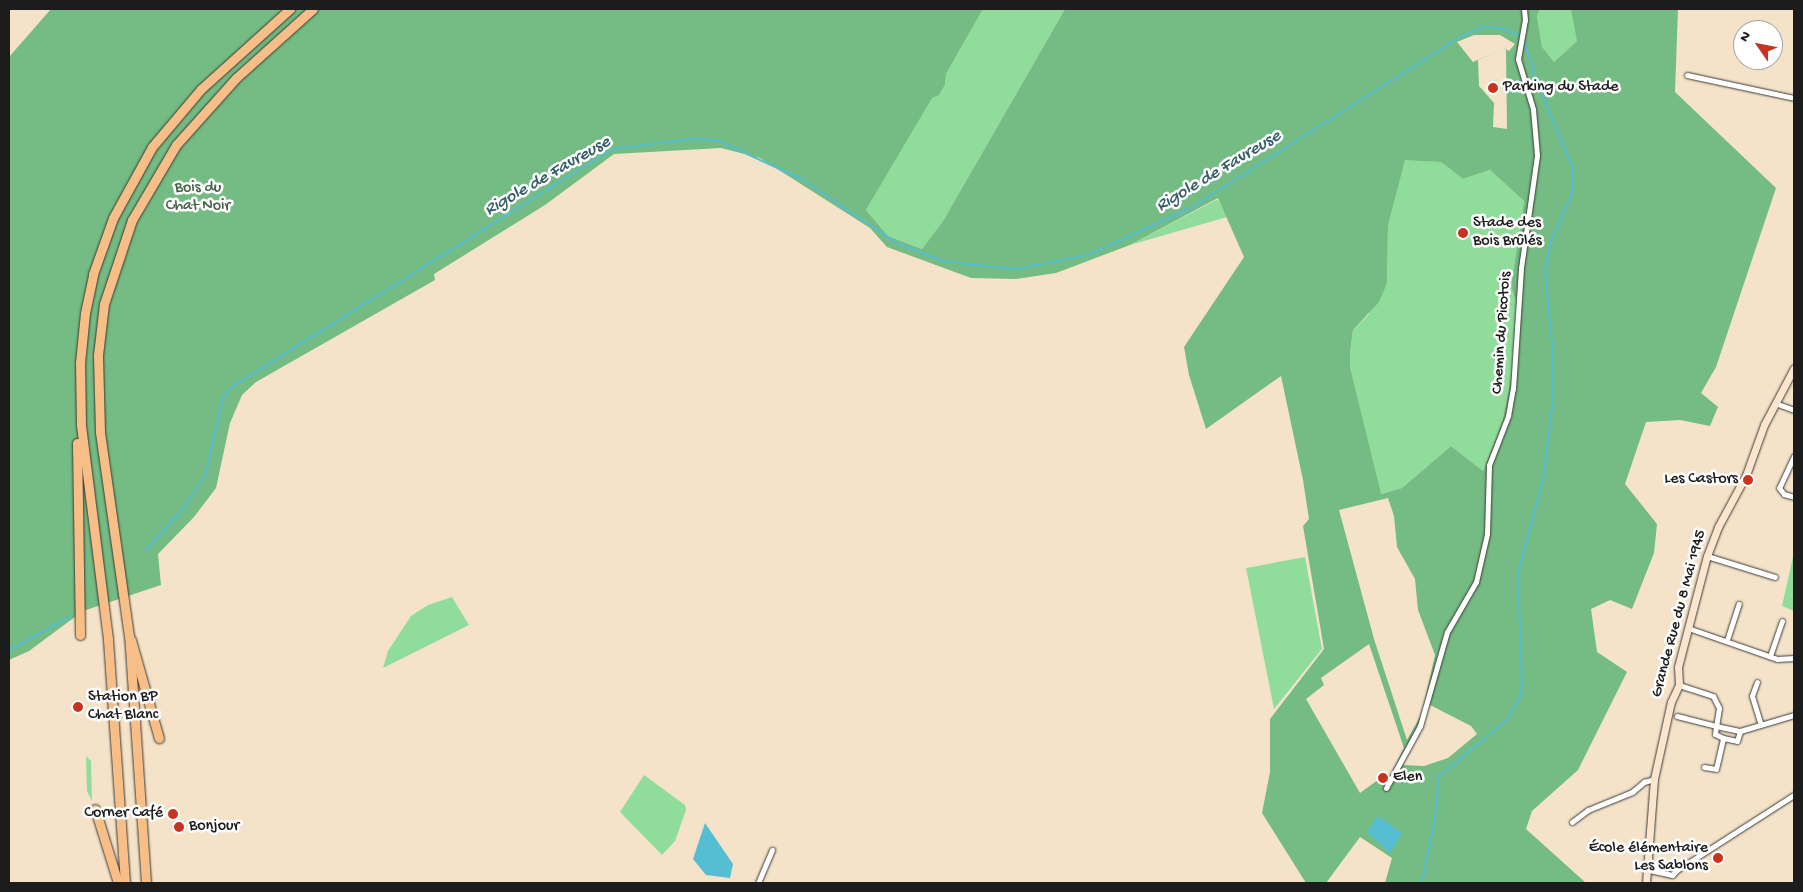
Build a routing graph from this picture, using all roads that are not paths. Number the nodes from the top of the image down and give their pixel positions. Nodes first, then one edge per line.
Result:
1 (290, 9) edge
2 (314, 9) edge
3 (1524, 9) edge
4 (1687, 75) dead end
5 (1794, 98) edge
6 (1794, 368) edge
7 (1775, 403) junction
8 (1794, 410) edge
9 (81, 426) junction
10 (1794, 456) edge
11 (1794, 497) edge
12 (1707, 556) junction
13 (1775, 577) dead end
14 (1739, 604) dead end
15 (1782, 621) dead end
16 (1688, 628) junction
17 (80, 635) dead end
18 (128, 636) junction
19 (1727, 640) junction
20 (1770, 656) junction
21 (1794, 658) edge
22 (1757, 682) dead end
23 (1679, 685) junction
24 (1794, 715) edge
25 (1677, 716) dead end
26 (1761, 725) junction
27 (1716, 726) junction
28 (1740, 732) junction
29 (158, 738) dead end
30 (1722, 738) junction
31 (1704, 767) dead end
32 (1654, 779) junction
33 (1386, 788) dead end
34 (1794, 795) edge
35 (95, 809) dead end
36 (1572, 822) dead end
37 (772, 850) dead end
38 (1649, 869) junction
39 (118, 883) edge
40 (125, 883) edge
41 (146, 883) edge
42 (758, 883) edge
43 (1646, 883) edge

1 - 9 highway
2 - 18 highway
3 - 33 street, Chemin du Picotois
4 - 5 street
6 - 7 main road, Grande Rue du 8 Mai 1945
7 - 8 street
7 - 12 main road, Grande Rue du 8 Mai 1945
9 - 17 highway
9 - 40 highway
10 - 11 street
12 - 13 street
12 - 16 main road, Grande Rue du 8 Mai 1945
14 - 19 street
15 - 20 street
16 - 19 street
16 - 23 main road, Grande Rue du 8 Mai 1945
18 - 29 highway
18 - 41 highway
19 - 20 street
20 - 21 street
22 - 26 street
23 - 27 street
23 - 32 main road, Grande Rue du 8 Mai 1945
24 - 26 street
25 - 27 street
26 - 28 street
27 - 28 street
27 - 30 street
28 - 30 street
30 - 31 street
32 - 36 street
32 - 38 main road, Grande Rue du 8 Mai 1945
34 - 38 street
35 - 39 highway
37 - 42 street
38 - 43 main road, Grande Rue du 8 Mai 1945

